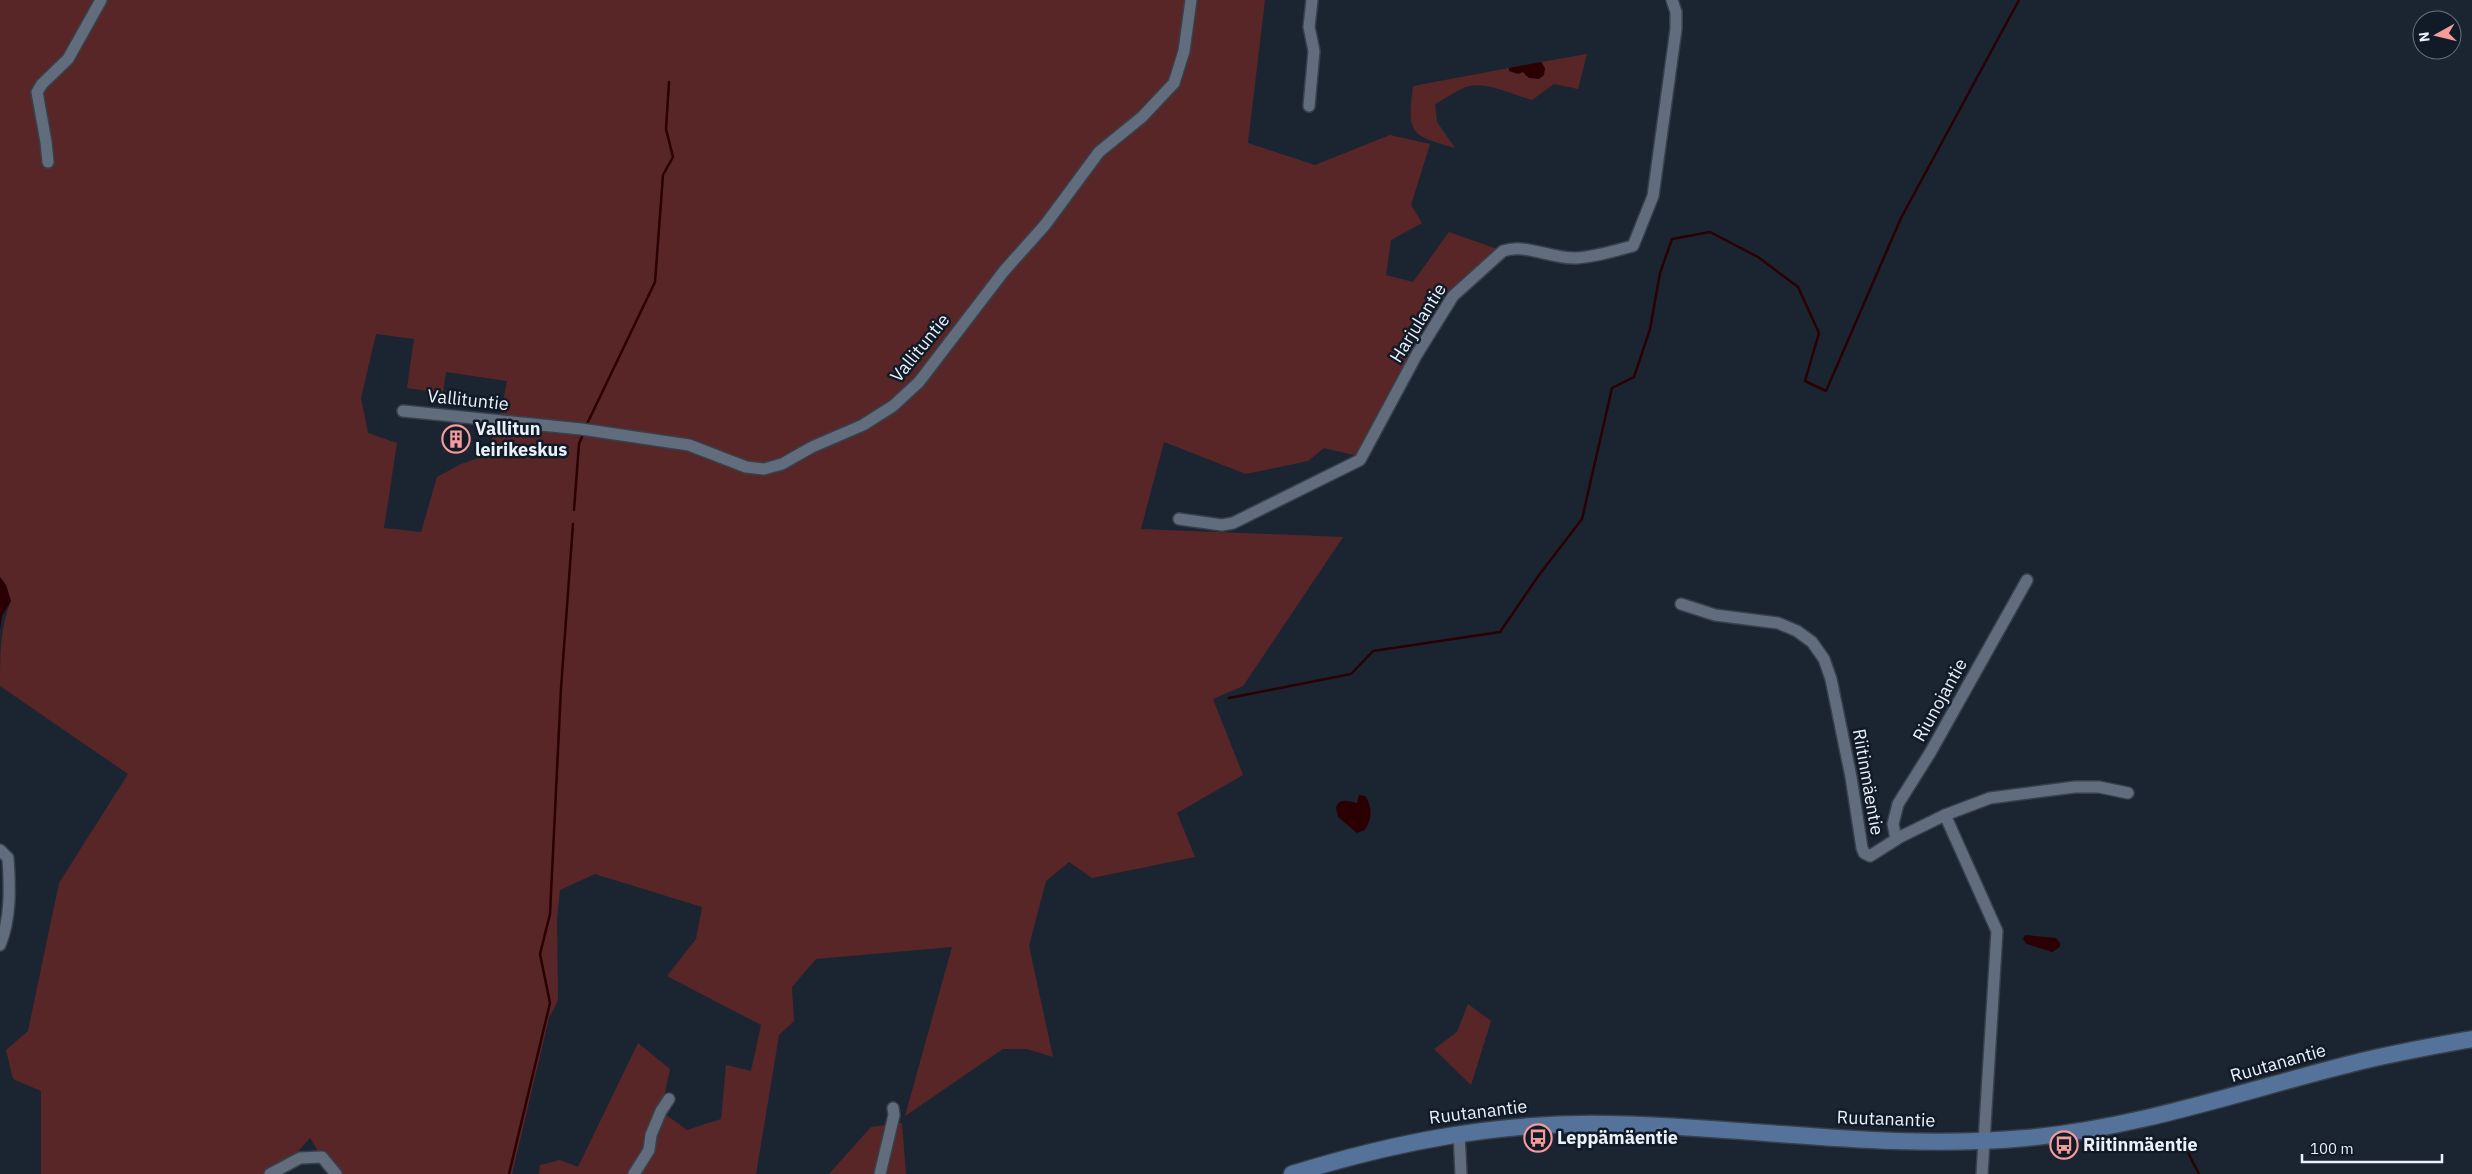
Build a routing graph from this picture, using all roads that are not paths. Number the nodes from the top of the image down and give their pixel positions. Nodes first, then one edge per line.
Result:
1 (101, 0) edge
2 (1191, 0) edge
3 (1312, 0) edge
4 (1672, 0) edge
5 (1309, 106) dead end
6 (48, 162) dead end
7 (403, 411) dead end
8 (1179, 519) dead end
9 (2027, 580) dead end
10 (1682, 604) dead end
11 (2128, 793) dead end
12 (1945, 815) junction
13 (1896, 839) junction
14 (0, 850) edge
15 (0, 945) edge
16 (2472, 1039) edge
17 (669, 1099) dead end
18 (893, 1108) dead end
19 (1459, 1133) junction
20 (1984, 1140) junction
21 (270, 1174) edge
22 (336, 1174) edge
23 (634, 1174) edge
24 (880, 1174) edge
25 (1292, 1174) edge
26 (1461, 1174) edge
27 (1982, 1174) edge

1 - 6 street
2 - 7 street, Vallituntie
3 - 5 street
4 - 8 street, Harjulantie
9 - 13 street, Riunojantie
10 - 13 street, Riitinmäentie
11 - 12 street, Riitinmäentie
12 - 13 street, Riitinmäentie
12 - 20 street
14 - 15 street
16 - 20 street, Ruutanantie
17 - 23 street
18 - 24 street
19 - 20 street, Ruutanantie
19 - 25 street, Ruutanantie
19 - 26 street
20 - 27 street
21 - 22 street

